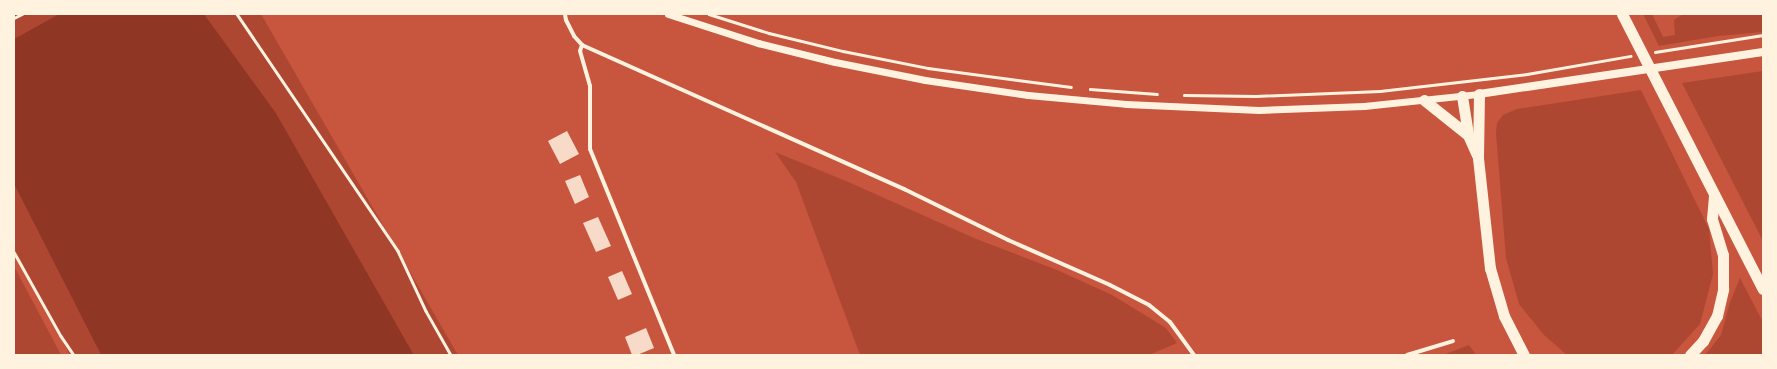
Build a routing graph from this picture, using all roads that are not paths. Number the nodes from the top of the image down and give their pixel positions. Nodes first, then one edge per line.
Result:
1 (566, 14) edge
2 (668, 14) edge
3 (1622, 14) edge
4 (582, 45) junction
5 (1763, 52) edge
6 (1479, 94) junction
7 (1462, 96) junction
8 (1424, 100) junction
9 (1468, 135) junction
10 (1478, 158) junction
11 (1714, 196) junction
12 (1763, 289) edge
13 (1453, 341) dead end
14 (1521, 351) edge
15 (674, 355) edge
16 (1194, 355) edge
17 (1407, 355) edge
18 (1533, 355) edge
19 (1690, 355) edge

1 - 4 street
2 - 8 street
3 - 11 highway
4 - 15 street
4 - 16 street
5 - 6 main road
6 - 7 street
6 - 10 highway
7 - 8 street
7 - 9 highway
8 - 9 highway
9 - 10 highway
10 - 14 highway
11 - 12 highway
11 - 19 highway
13 - 17 street
14 - 18 highway

